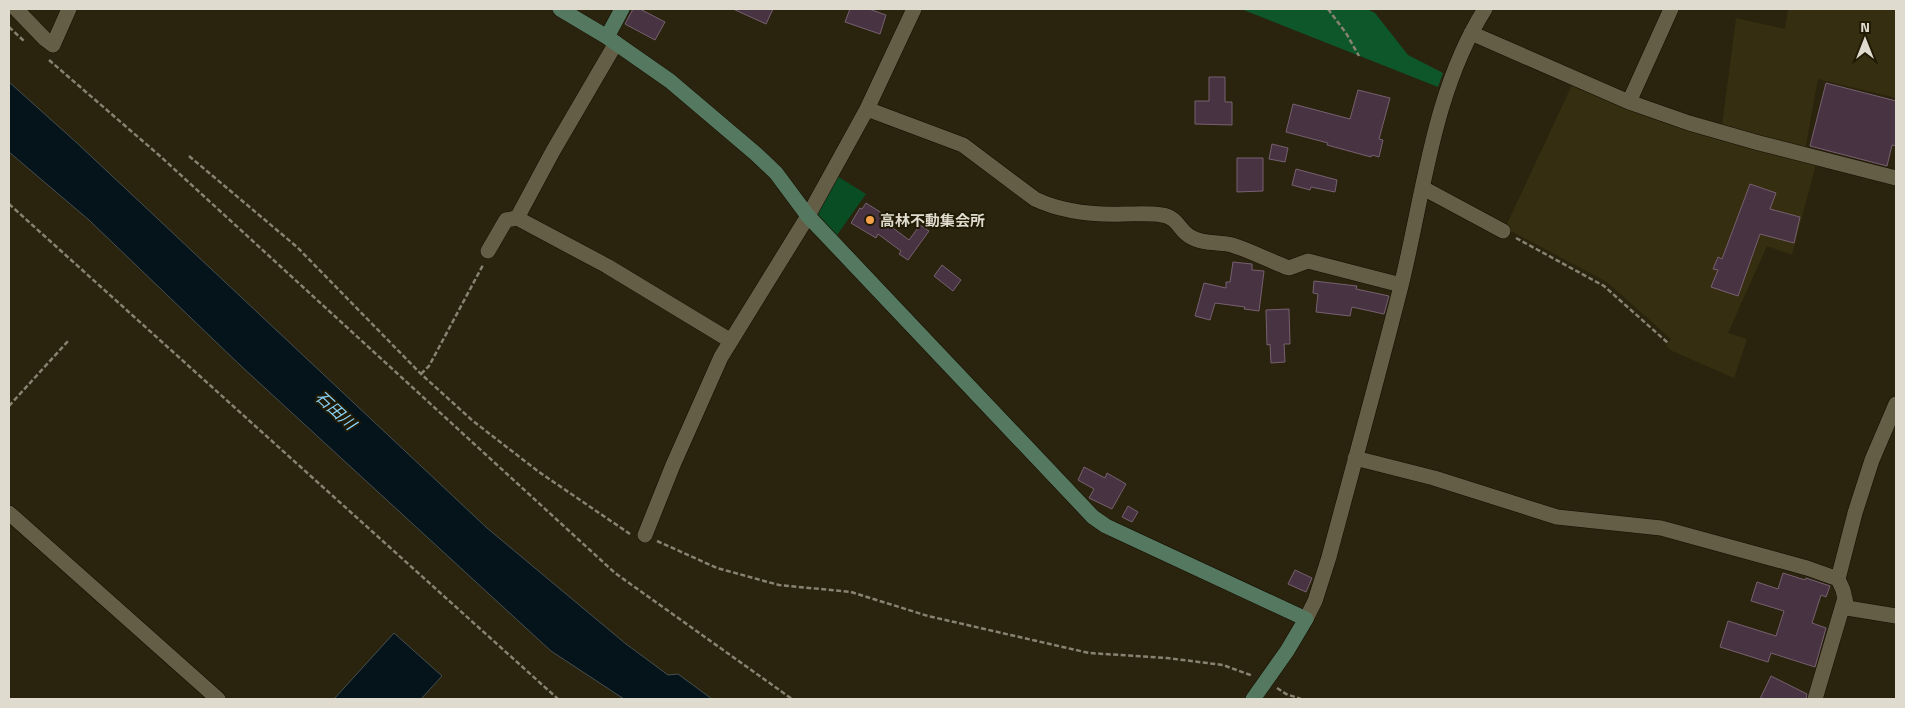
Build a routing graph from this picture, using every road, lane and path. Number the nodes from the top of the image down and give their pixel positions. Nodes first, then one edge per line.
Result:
1 (16, 9) edge
2 (69, 9) edge
3 (560, 9) edge
4 (622, 9) edge
5 (914, 9) edge
6 (1328, 9) edge
7 (1485, 9) edge
8 (1671, 9) edge
9 (1472, 33) junction
10 (612, 40) junction
11 (1359, 56) dead end
12 (45, 57) dead end
13 (1629, 102) junction
14 (867, 109) junction
15 (189, 156) dead end
16 (1896, 178) edge
17 (1423, 188) junction
18 (9, 204) edge
19 (808, 216) junction
20 (517, 218) junction
21 (1503, 231) joint
22 (488, 251) joint
23 (1402, 285) junction
24 (69, 340) dead end
25 (731, 340) junction
26 (1668, 342) dead end
27 (421, 374) junction
28 (1896, 404) edge
29 (9, 406) edge
30 (1355, 458) junction
31 (9, 513) edge
32 (645, 535) junction
33 (1838, 579) junction
34 (1845, 598) junction
35 (1896, 616) edge
36 (1306, 619) junction
37 (1267, 681) junction
38 (218, 699) edge
39 (558, 699) edge
40 (792, 699) edge
41 (1253, 699) edge
42 (1301, 699) edge
43 (1815, 699) edge

1 - 2 street
3 - 10 street
4 - 10 street
5 - 14 street
6 - 11 path
7 - 9 street
8 - 13 street
9 - 13 street
9 - 17 street
10 - 19 street
10 - 20 street
12 - 40 path
13 - 16 street
14 - 19 street
14 - 23 street
15 - 27 path
17 - 21 street
17 - 23 street
18 - 39 path
19 - 25 street
19 - 36 street
20 - 22 street
20 - 25 street
21 - 26 path
22 - 27 path
23 - 30 street
24 - 29 path
25 - 32 street
27 - 32 path
28 - 33 street
30 - 33 street
30 - 36 street
31 - 38 street
32 - 37 path
33 - 34 street
34 - 35 street
34 - 43 street
36 - 37 street
37 - 41 street
37 - 42 path

